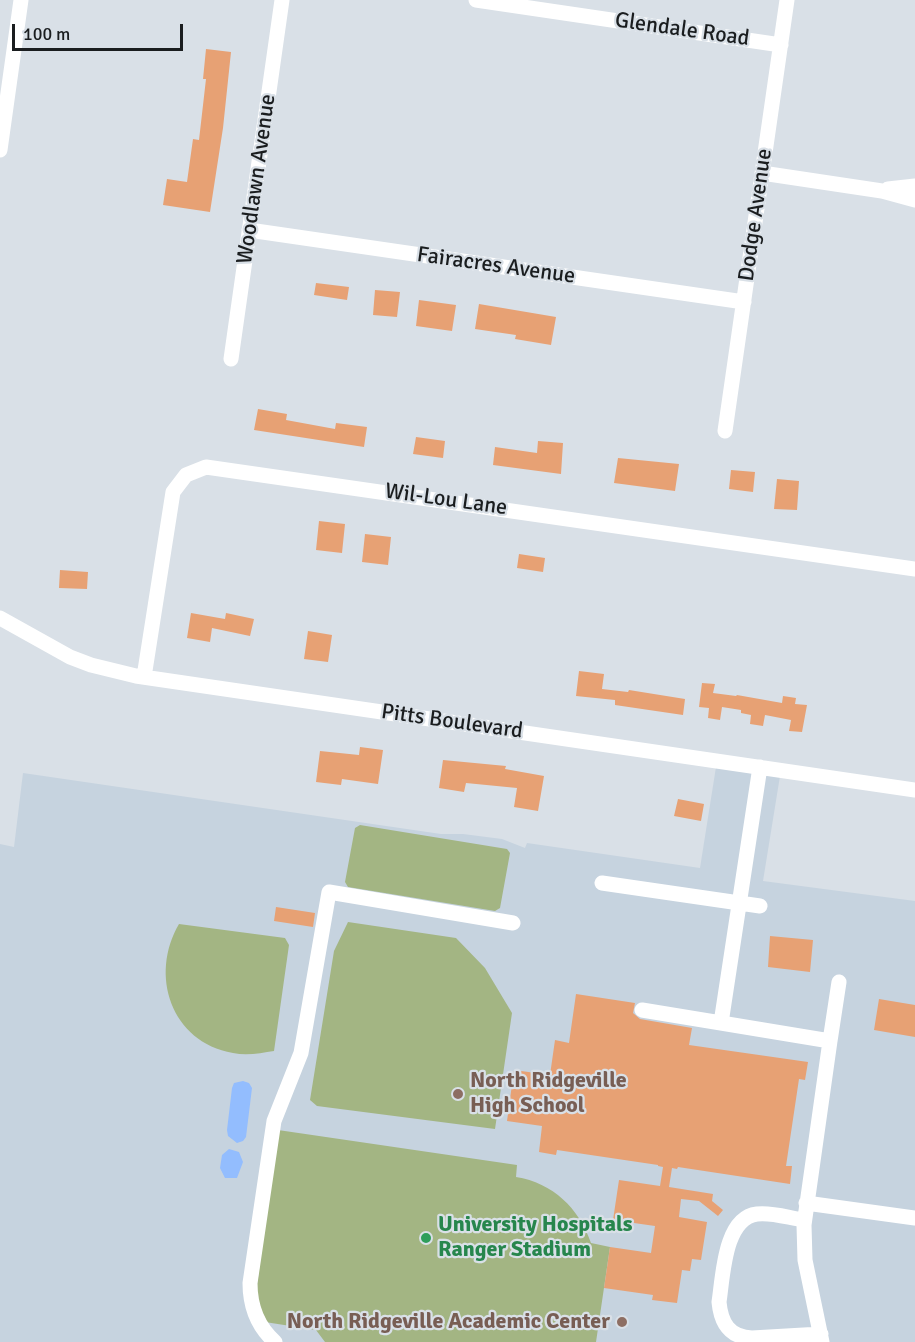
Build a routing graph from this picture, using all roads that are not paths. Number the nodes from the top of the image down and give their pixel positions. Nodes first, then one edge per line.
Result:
1 (21, 0) edge
2 (282, 0) edge
3 (476, 0) edge
4 (787, 0) edge
5 (781, 45) junction
6 (0, 150) edge
7 (762, 173) junction
8 (915, 186) edge
9 (873, 190) junction
10 (915, 200) edge
11 (249, 230) junction
12 (744, 302) junction
13 (231, 359) dead end
14 (725, 431) dead end
15 (915, 569) edge
16 (0, 618) edge
17 (144, 677) junction
18 (760, 767) junction
19 (915, 790) edge
20 (602, 884) dead end
21 (740, 903) junction
22 (760, 906) dead end
23 (513, 923) dead end
24 (839, 982) dead end
25 (642, 1010) dead end
26 (721, 1023) junction
27 (830, 1041) junction
28 (806, 1203) junction
29 (915, 1218) edge
30 (804, 1220) junction
31 (821, 1338) edge
32 (275, 1342) edge

1 - 6 street
2 - 11 street, Woodlawn Avenue
3 - 5 street, Glendale Road
4 - 5 street, Dodge Avenue
5 - 7 street, Dodge Avenue
7 - 9 street
7 - 12 street, Dodge Avenue
8 - 9 street
9 - 10 street
11 - 12 street, Fairacres Avenue
11 - 13 street, Woodlawn Avenue
12 - 14 street, Dodge Avenue
15 - 17 street, Wil-Lou Lane
16 - 17 street, Pitts Boulevard
17 - 18 street, Pitts Boulevard
18 - 19 street, Pitts Boulevard
18 - 21 street
20 - 21 street
21 - 22 street
21 - 26 street
23 - 32 street
24 - 27 street
25 - 26 street
26 - 27 street
27 - 28 street
28 - 29 street
28 - 30 street
30 - 31 street
30 - 31 street

